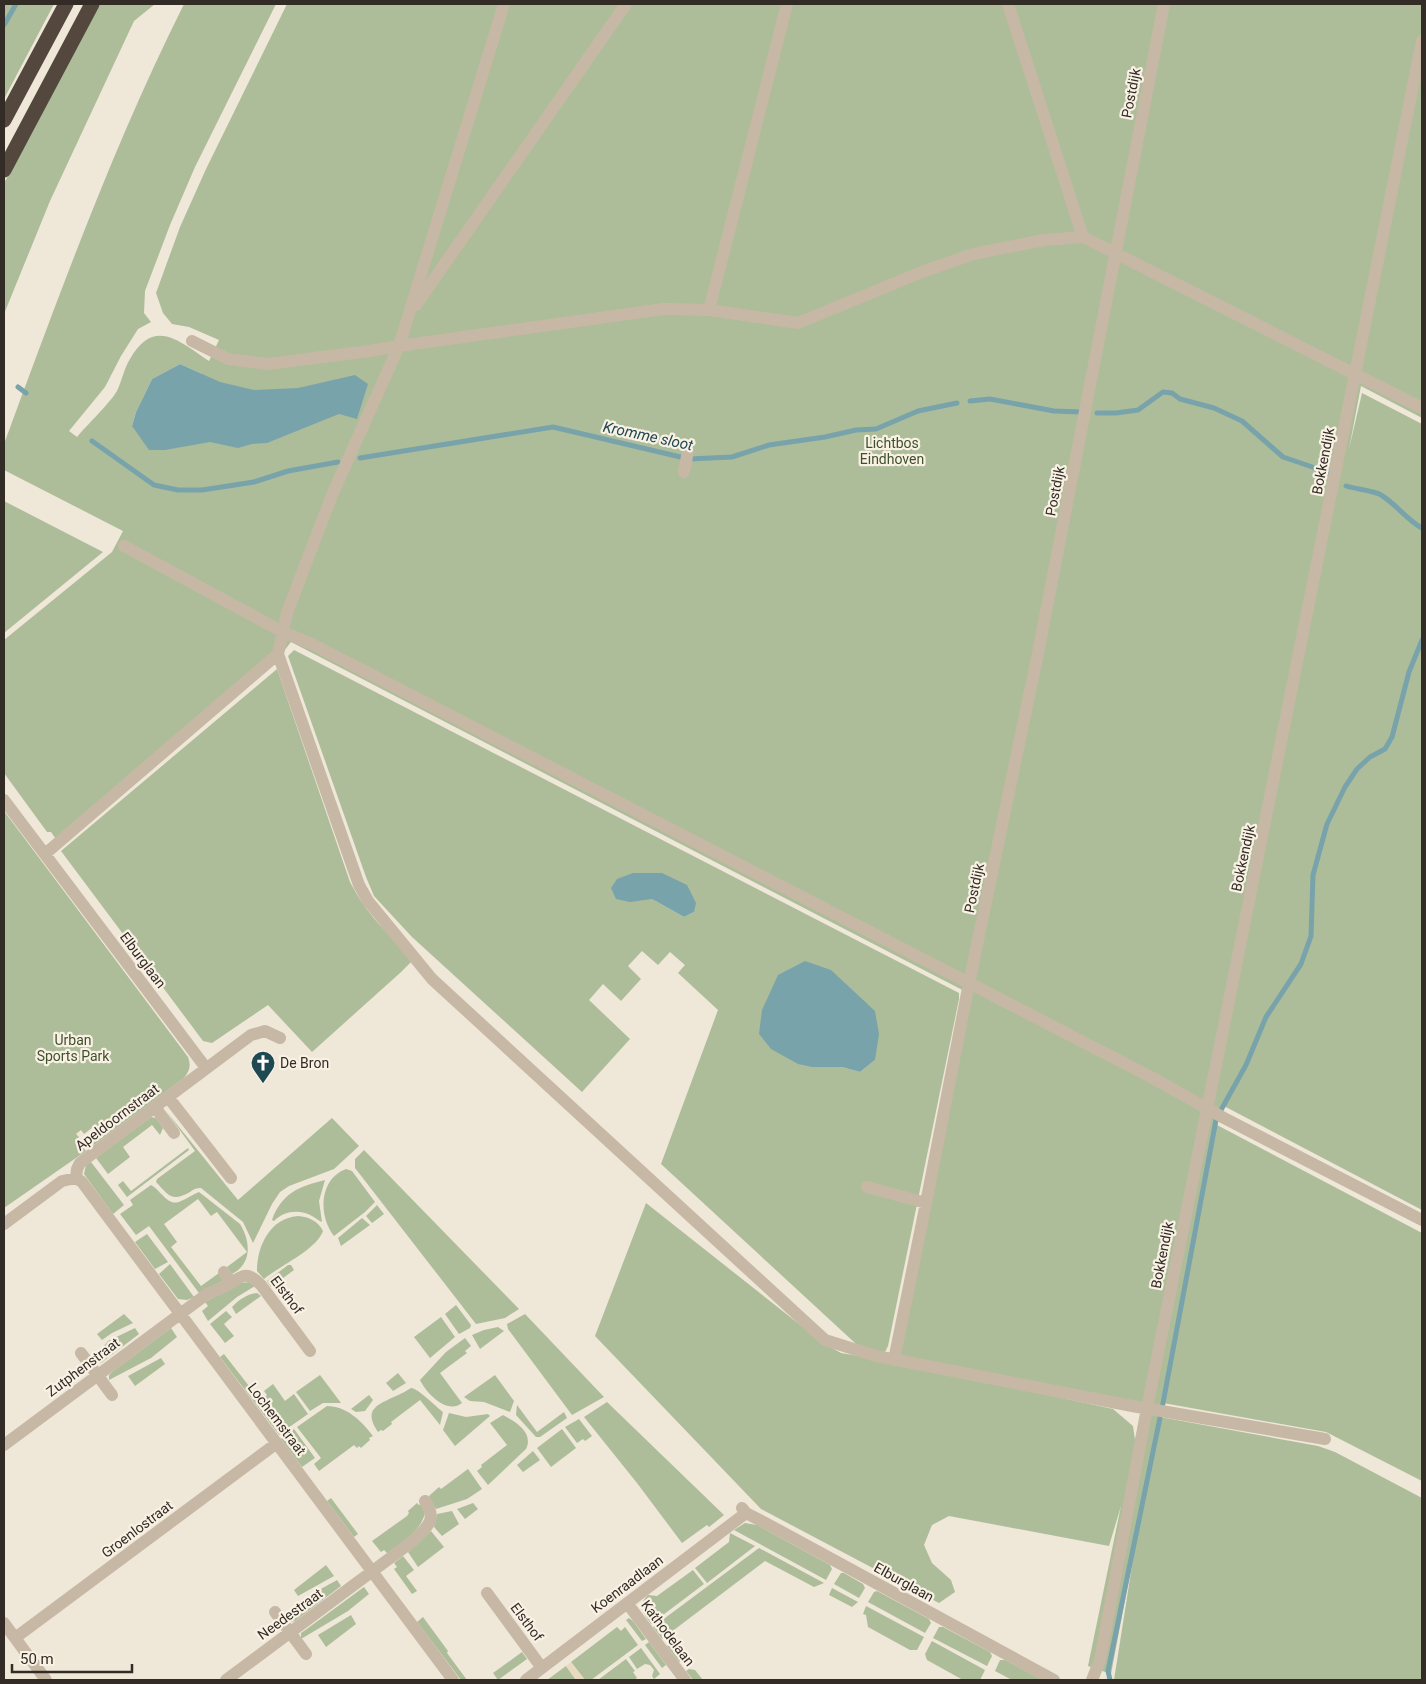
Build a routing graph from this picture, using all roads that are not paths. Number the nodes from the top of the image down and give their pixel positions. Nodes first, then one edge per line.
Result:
1 (66, 4) edge
2 (92, 4) edge
3 (504, 4) edge
4 (626, 4) edge
5 (787, 4) edge
6 (1008, 4) edge
7 (1164, 4) edge
8 (1422, 41) edge
9 (4, 120) edge
10 (4, 170) edge
11 (1083, 236) junction
12 (1116, 252) junction
13 (709, 310) junction
14 (408, 316) junction
15 (192, 341) dead end
16 (399, 346) junction
17 (1355, 375) junction
18 (1422, 408) edge
19 (124, 546) dead end
20 (283, 632) junction
21 (278, 654) junction
22 (4, 800) edge
23 (45, 854) junction
24 (969, 983) junction
25 (280, 1038) dead end
26 (206, 1068) junction
27 (168, 1097) junction
28 (155, 1107) junction
29 (1206, 1109) junction
30 (174, 1133) dead end
31 (76, 1178) junction
32 (231, 1178) dead end
33 (867, 1187) dead end
34 (926, 1203) junction
35 (1422, 1220) edge
36 (4, 1224) edge
37 (224, 1272) dead end
38 (231, 1283) junction
39 (180, 1314) junction
40 (310, 1351) dead end
41 (81, 1353) dead end
42 (894, 1360) junction
43 (98, 1375) junction
44 (112, 1394) dead end
45 (1147, 1408) junction
46 (1325, 1439) dead end
47 (277, 1444) junction
48 (4, 1445) edge
49 (425, 1501) dead end
50 (744, 1510) joint
51 (372, 1572) junction
52 (487, 1593) dead end
53 (627, 1603) junction
54 (275, 1612) dead end
55 (4, 1623) edge
56 (290, 1633) junction
57 (15, 1638) junction
58 (306, 1654) dead end
59 (542, 1668) junction
60 (46, 1680) edge
61 (226, 1680) edge
62 (452, 1680) edge
63 (526, 1680) edge
64 (685, 1680) edge
65 (1054, 1680) edge
66 (1092, 1680) edge

1 - 9 highway
2 - 10 highway
3 - 14 street
4 - 14 street
5 - 13 street
6 - 11 street
7 - 12 street, Postdijk
8 - 17 street, Bokkendijk
11 - 12 street
11 - 13 street
12 - 17 street
12 - 24 street, Postdijk
13 - 16 street
14 - 16 street
15 - 16 street
16 - 20 street
17 - 18 street
17 - 29 street, Bokkendijk
19 - 20 street
20 - 21 street
20 - 24 street
21 - 23 street
21 - 42 street
22 - 23 street, Elburglaan
23 - 26 street, Elburglaan
24 - 29 street
24 - 34 street, Postdijk
25 - 26 street
26 - 27 street, Apeldoornstraat
27 - 28 street, Apeldoornstraat
27 - 32 street
28 - 30 street
28 - 31 street, Apeldoornstraat
29 - 35 street
29 - 45 street, Bokkendijk
31 - 36 street
31 - 39 street, Lochemstraat
33 - 34 street
34 - 42 street, Postdijk
37 - 38 street
38 - 39 street, Elsthof
38 - 40 street, Elsthof
39 - 43 street, Zutphenstraat
39 - 47 street, Lochemstraat
41 - 43 street
42 - 45 street
43 - 44 street
43 - 48 street, Zutphenstraat
45 - 46 street
45 - 66 street, Bokkendijk
47 - 51 street, Lochemstraat
47 - 57 street, Groenlostraat
49 - 51 street
50 - 53 street, Koenraadlaan
50 - 65 street, Elburglaan
51 - 56 street, Needestraat
51 - 62 street, Lochemstraat
52 - 59 street, Elsthof
53 - 59 street, Koenraadlaan
53 - 64 street, Kathodelaan
54 - 56 street
55 - 57 street
56 - 58 street
56 - 61 street, Needestraat
57 - 60 street
59 - 63 street, Koenraadlaan

